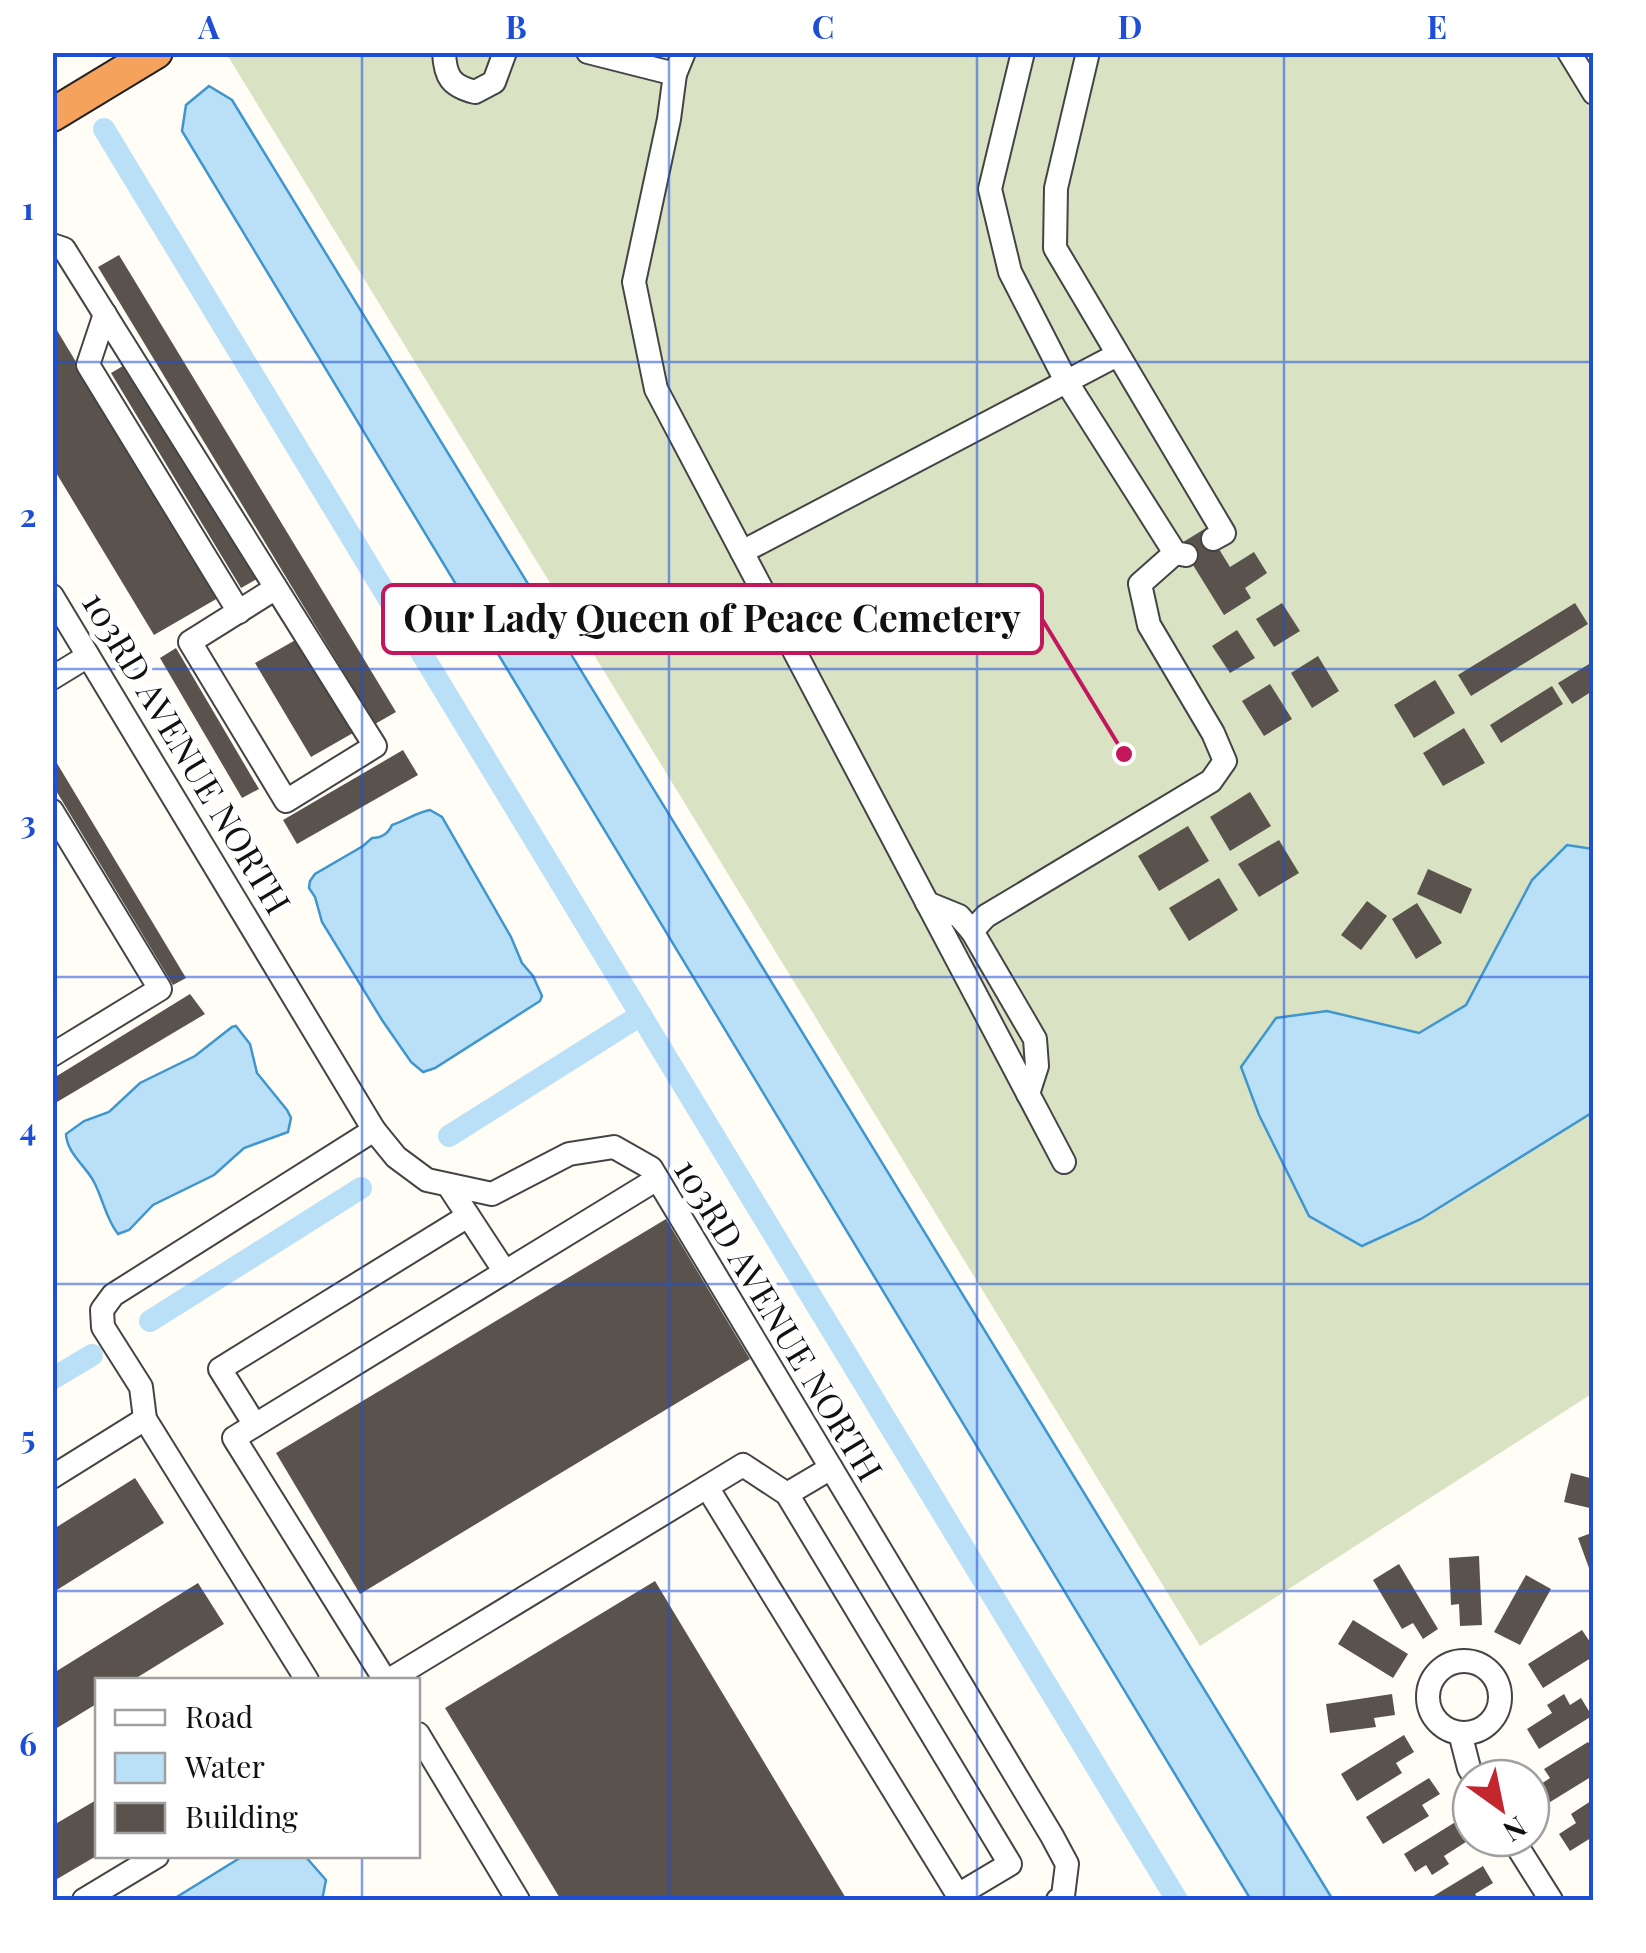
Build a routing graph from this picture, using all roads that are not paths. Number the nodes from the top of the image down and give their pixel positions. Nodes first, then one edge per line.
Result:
1 (156, 52) edge
2 (444, 52) edge
3 (505, 52) edge
4 (588, 52) edge
5 (1023, 52) edge
6 (1088, 52) edge
7 (1569, 52) edge
8 (680, 63) edge
9 (1594, 94) edge
10 (52, 115) edge
11 (52, 245) edge
12 (104, 314) junction
13 (1117, 355) junction
14 (1066, 381) junction
15 (1213, 539) dead end
16 (742, 552) junction
17 (276, 588) junction
18 (52, 596) edge
19 (239, 612) junction
20 (88, 656) junction
21 (52, 678) edge
22 (52, 811) edge
23 (928, 903) junction
24 (972, 931) junction
25 (52, 1055) edge
26 (1028, 1094) junction
27 (374, 1130) junction
28 (1064, 1162) dead end
29 (657, 1179) junction
30 (448, 1185) junction
31 (468, 1216) junction
32 (505, 1272) junction
33 (145, 1419) junction
34 (255, 1425) junction
35 (831, 1468) junction
36 (52, 1477) edge
37 (708, 1486) junction
38 (787, 1494) junction
39 (306, 1678) edge
40 (386, 1678) edge
41 (390, 1678) edge
42 (1460, 1733) dead end
43 (420, 1737) edge
44 (1466, 1758) edge
45 (154, 1858) edge
46 (1524, 1858) edge
47 (960, 1898) edge
48 (84, 1900) edge
49 (518, 1900) edge
50 (1058, 1900) edge
51 (1550, 1900) edge

1 - 10 highway
2 - 3 street
4 - 8 street
5 - 14 street
6 - 13 street
7 - 9 street
8 - 16 street
11 - 12 street
12 - 17 street
12 - 19 street
13 - 14 street
13 - 15 street
14 - 16 street
14 - 24 street
16 - 23 street
17 - 19 street
17 - 19 street
18 - 20 street, 103RD AVENUE NORTH
20 - 21 street
20 - 27 street, 103RD AVENUE NORTH
22 - 25 street
23 - 24 street
23 - 26 street
24 - 26 street
26 - 28 street
27 - 30 street, 103RD AVENUE NORTH
27 - 33 street
29 - 30 street, 103RD AVENUE NORTH
29 - 32 street
29 - 35 street, 103RD AVENUE NORTH
30 - 31 street
31 - 32 street
31 - 34 street
32 - 34 street
33 - 36 street
33 - 39 street
34 - 40 street
35 - 38 street
35 - 50 street, 103RD AVENUE NORTH
37 - 38 street
37 - 41 street
37 - 47 street
38 - 47 street
42 - 44 street
43 - 49 street
45 - 48 street
46 - 51 street

